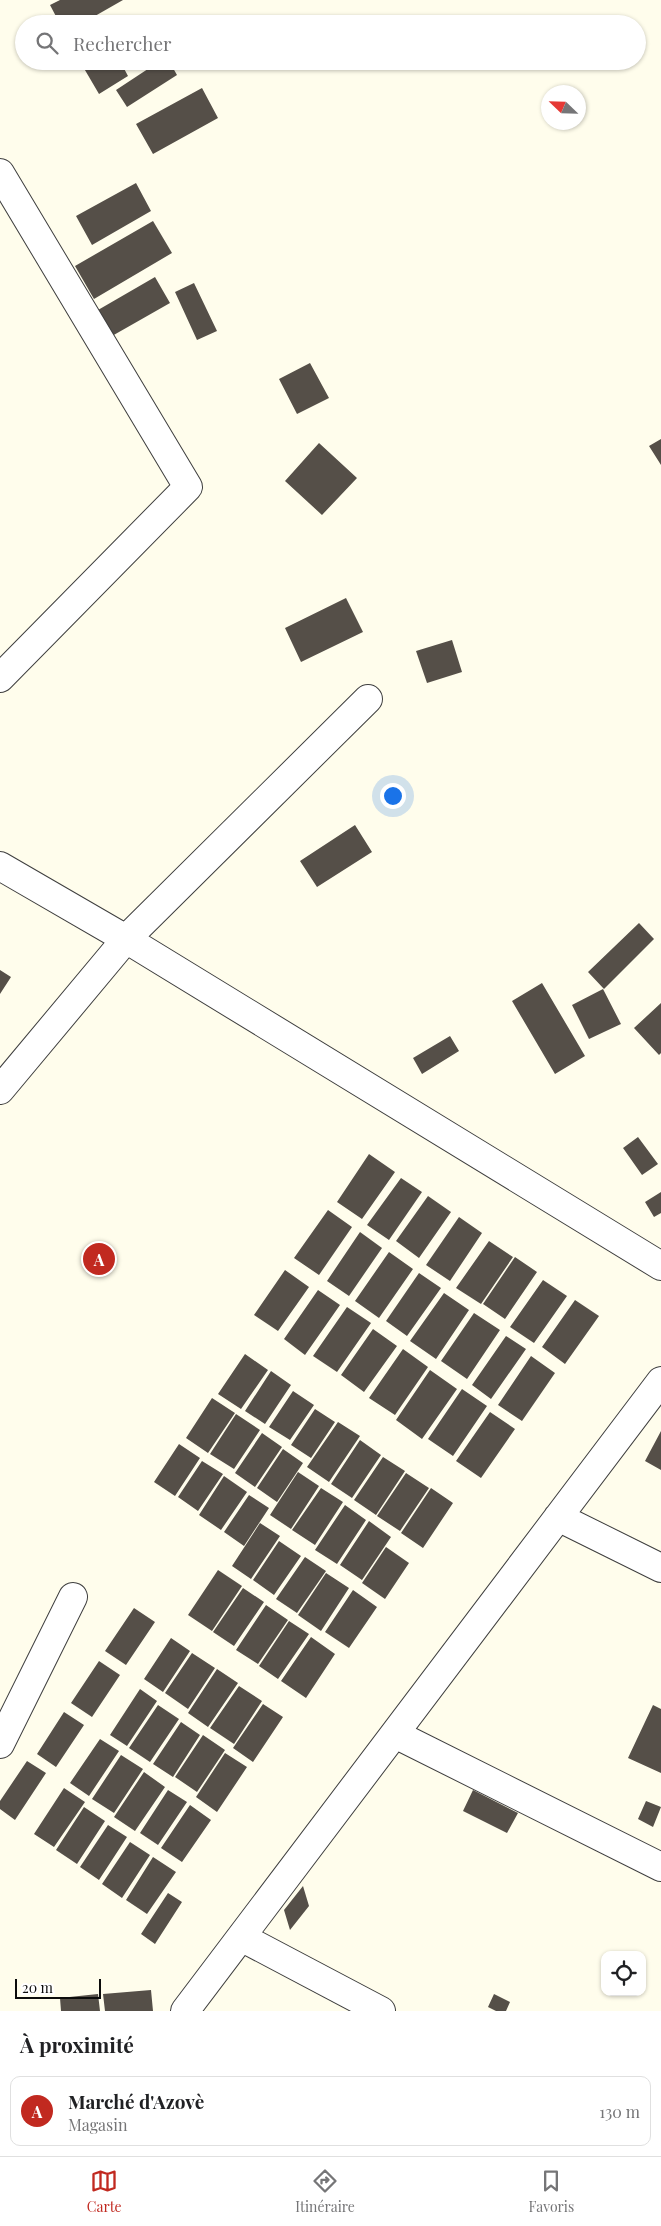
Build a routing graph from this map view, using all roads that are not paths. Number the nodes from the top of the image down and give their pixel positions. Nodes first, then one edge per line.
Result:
1 (0, 173) edge
2 (0, 678) edge
3 (368, 699) dead end
4 (0, 866) edge
5 (126, 939) junction
6 (0, 1090) edge
7 (661, 1266) edge
8 (661, 1381) edge
9 (558, 1517) junction
10 (661, 1568) edge
11 (72, 1597) dead end
12 (395, 1734) junction
13 (0, 1744) edge
14 (661, 1867) edge
15 (241, 1937) junction
16 (185, 2011) edge
17 (381, 2011) edge

1 - 2 street
3 - 5 street
4 - 5 street
5 - 6 street
5 - 7 street
8 - 9 street
9 - 10 street
9 - 12 street
11 - 13 street
12 - 14 street
12 - 15 street
15 - 16 street
15 - 17 street

